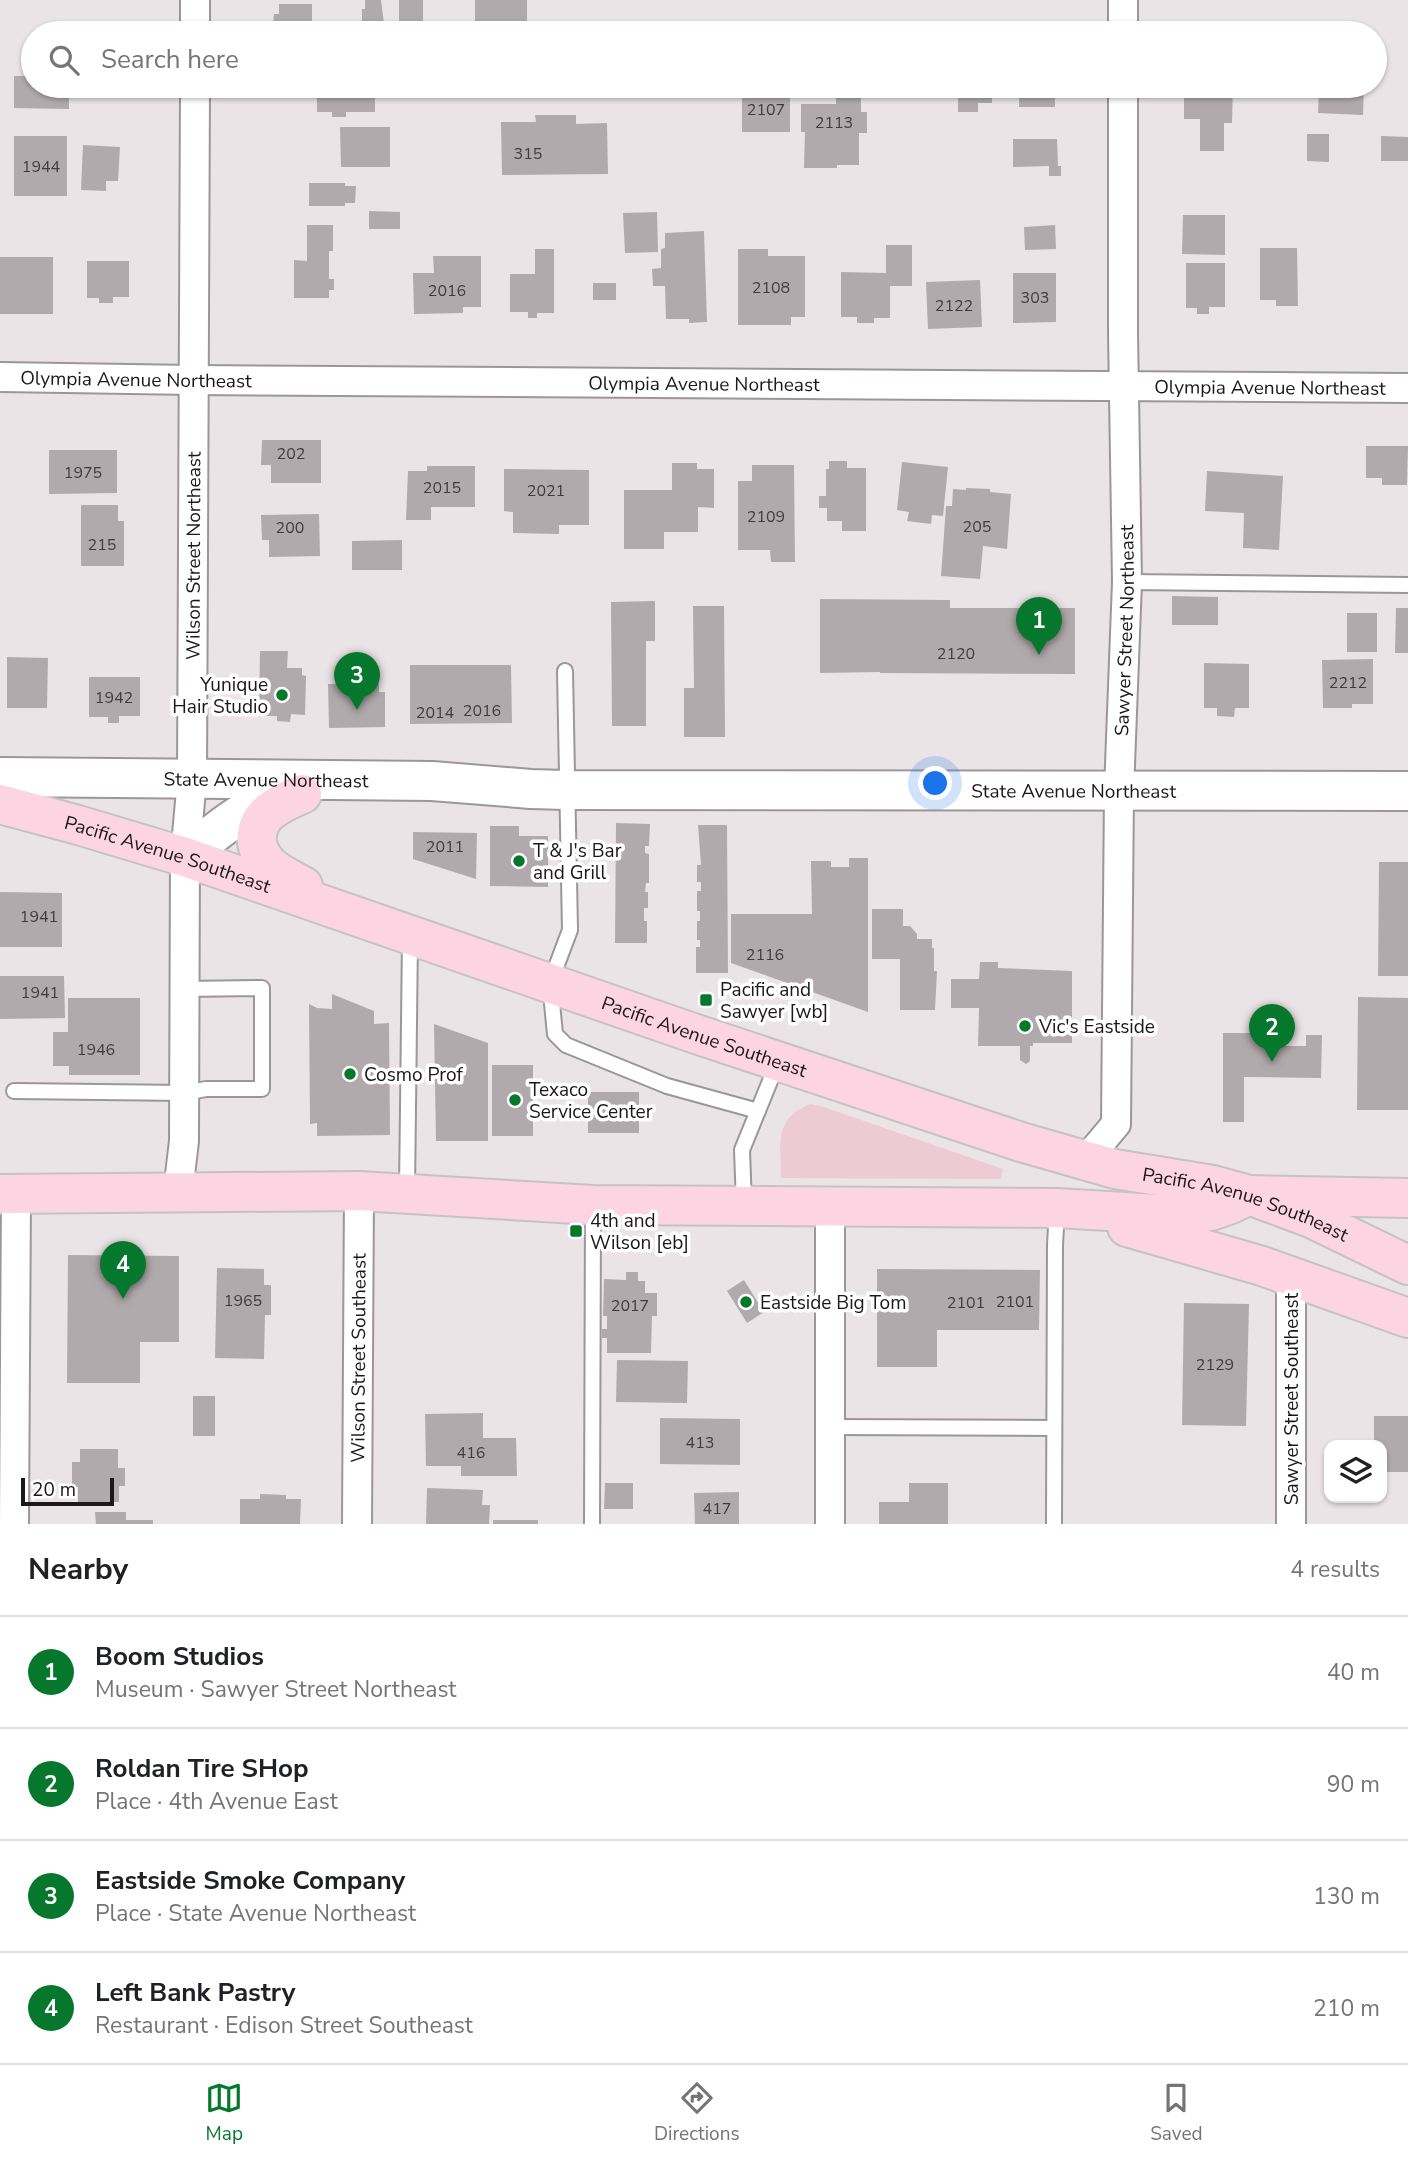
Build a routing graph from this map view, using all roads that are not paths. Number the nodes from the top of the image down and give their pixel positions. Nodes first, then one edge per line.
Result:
1 (195, 0) edge
2 (1124, 0) edge
3 (195, 21) edge
4 (1124, 21) edge
5 (195, 98) edge
6 (1124, 98) edge
7 (0, 377) edge
8 (194, 380) junction
9 (1125, 386) junction
10 (1408, 388) edge
11 (1127, 582) junction
12 (1408, 585) edge
13 (565, 671) dead end
14 (0, 777) edge
15 (192, 779) junction
16 (549, 789) junction
17 (1119, 791) junction
18 (1408, 791) edge
19 (302, 794) junction
20 (0, 804) edge
21 (185, 857) junction
22 (374, 921) junction
23 (410, 933) junction
24 (550, 983) junction
25 (184, 989) junction
26 (778, 1061) junction
27 (14, 1091) dead end
28 (184, 1093) junction
29 (758, 1111) junction
30 (1085, 1161) junction
31 (359, 1191) junction
32 (178, 1192) junction
33 (8, 1194) edge
34 (407, 1194) junction
35 (1249, 1195) junction
36 (1408, 1198) edge
37 (593, 1205) junction
38 (744, 1206) junction
39 (830, 1207) junction
40 (1057, 1208) junction
41 (1408, 1265) edge
42 (1291, 1275) junction
43 (1408, 1295) edge
44 (1408, 1318) edge
45 (830, 1427) junction
46 (1054, 1429) junction
47 (14, 1524) edge
48 (357, 1524) edge
49 (593, 1524) edge
50 (830, 1524) edge
51 (1054, 1524) edge
52 (1291, 1524) edge

1 - 3 street
2 - 4 street
5 - 8 street, Wilson Street Northeast
6 - 9 street, Sawyer Street Northeast
7 - 8 street, Olympia Avenue Northeast
8 - 9 street, Olympia Avenue Northeast
8 - 15 street, Wilson Street Northeast
9 - 10 street, Olympia Avenue Northeast
9 - 11 street, Sawyer Street Northeast
11 - 12 lane
11 - 17 street, Sawyer Street Northeast
13 - 16 lane
14 - 15 street, State Avenue Northeast
15 - 16 street, State Avenue Northeast
15 - 21 street, Wilson Street Northeast
16 - 17 street, State Avenue Northeast
16 - 19 street, State Avenue Northeast
16 - 24 lane
17 - 18 street, State Avenue Northeast
17 - 30 street, Sawyer Street Northeast
19 - 21 street, State Avenue Northeast
19 - 22 main road
20 - 21 main road, Pacific Avenue Southeast
21 - 22 main road, Pacific Avenue Southeast
21 - 25 street, Wilson Street Northeast
22 - 23 main road, Pacific Avenue Southeast
23 - 24 main road, Pacific Avenue Southeast
23 - 34 lane
24 - 26 main road, Pacific Avenue Southeast
24 - 29 lane
25 - 28 street, Wilson Street Northeast
25 - 28 lane
26 - 29 lane
26 - 30 main road, Pacific Avenue Southeast
27 - 28 lane
28 - 32 street, Wilson Street Northeast
29 - 38 lane
30 - 35 main road, Pacific Avenue Southeast
30 - 39 main road
31 - 32 main road
31 - 34 main road
31 - 48 street, Wilson Street Southeast
32 - 33 main road
33 - 47 street
34 - 37 main road
35 - 36 main road
35 - 40 main road
35 - 41 main road, Pacific Avenue Southeast
37 - 38 main road
37 - 49 lane
38 - 39 main road
39 - 40 main road
39 - 45 street
40 - 42 main road
40 - 46 lane
42 - 43 main road
42 - 44 main road
42 - 52 street, Sawyer Street Southeast
45 - 46 lane
45 - 50 street
46 - 51 lane

